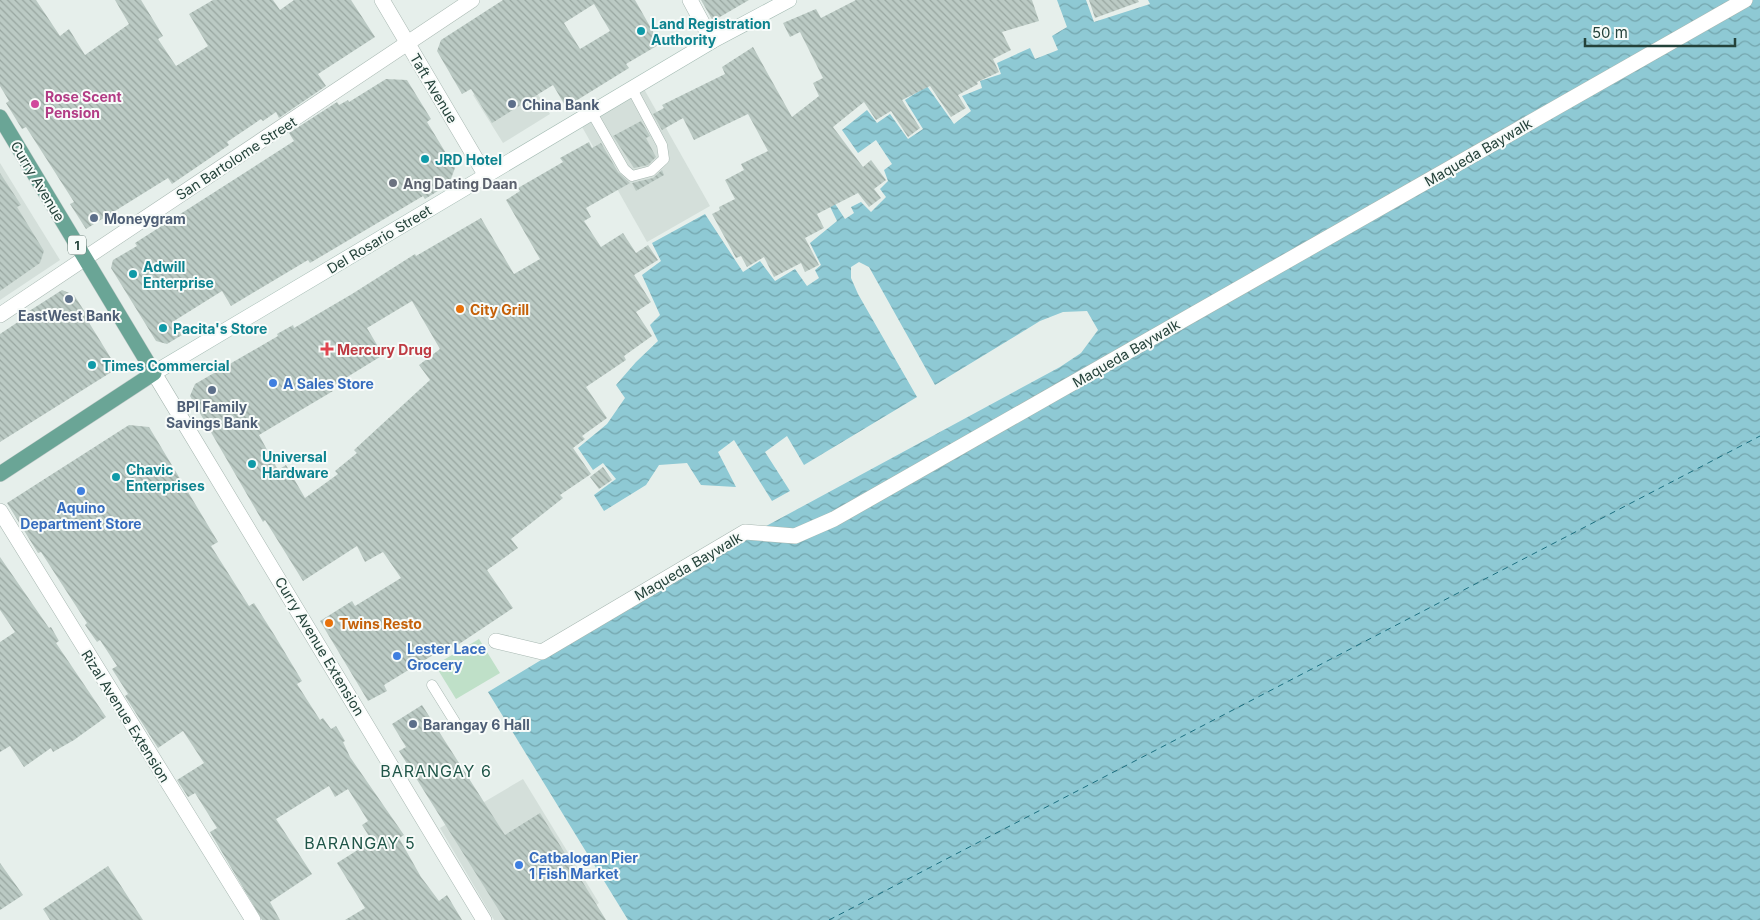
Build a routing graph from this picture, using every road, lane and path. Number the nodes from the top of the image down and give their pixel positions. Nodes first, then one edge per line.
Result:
1 (382, 0) edge
2 (472, 0) edge
3 (690, 0) edge
4 (790, 0) edge
5 (1745, 0) edge
6 (712, 41) junction
7 (408, 44) junction
8 (632, 89) junction
9 (592, 113) junction
10 (0, 117) edge
11 (486, 176) junction
12 (84, 258) junction
13 (0, 315) edge
14 (154, 373) junction
15 (0, 474) edge
16 (0, 511) edge
17 (496, 641) dead end
18 (432, 685) dead end
19 (455, 722) dead end
20 (253, 920) edge
21 (484, 920) edge

1 - 7 street, Taft Avenue
2 - 7 street, San Bartolome Street
3 - 6 street
4 - 6 street, Del Rosario Street
5 - 17 street, Maqueda Baywalk
6 - 8 street, Del Rosario Street
7 - 11 street, Taft Avenue
7 - 12 street, San Bartolome Street
8 - 9 street, Del Rosario Street
8 - 9 lane
9 - 11 street, Del Rosario Street
10 - 12 main road, Curry Avenue / 1
11 - 14 street, Del Rosario Street
12 - 13 street, San Bartolome Street
12 - 14 main road, Curry Avenue / 1
14 - 15 main road, Del Rosario Street
14 - 21 street, Curry Avenue Extension
16 - 20 street, Rizal Avenue Extension
18 - 19 lane

